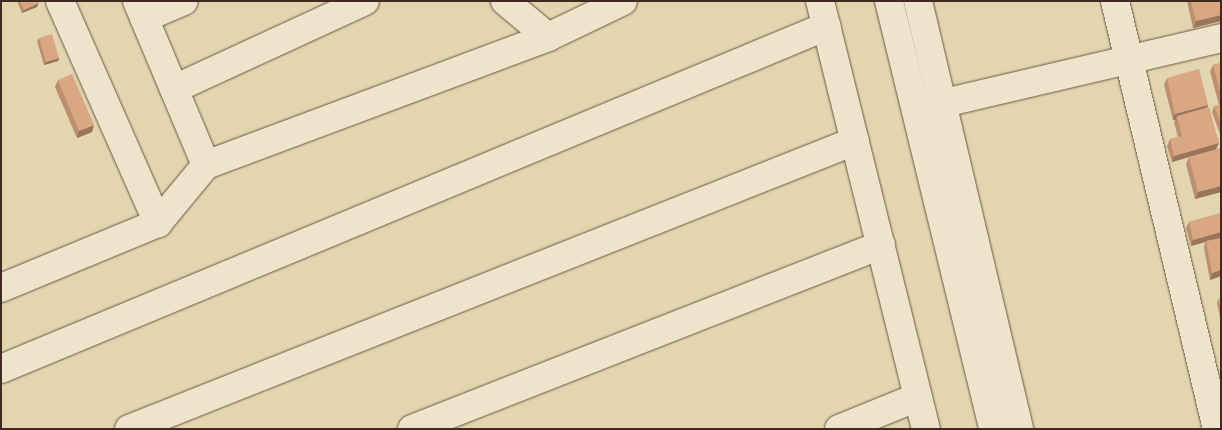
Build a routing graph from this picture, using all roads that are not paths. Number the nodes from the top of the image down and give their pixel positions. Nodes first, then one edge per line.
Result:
1 (60, 1) edge
2 (184, 1) edge
3 (365, 1) edge
4 (505, 1) edge
5 (623, 1) edge
6 (889, 1) edge
7 (918, 1) edge
8 (1115, 1) edge
9 (141, 10) edge
10 (824, 14) edge
11 (548, 37) junction
12 (1221, 38) edge
13 (1130, 60) junction
14 (174, 89) junction
15 (940, 104) junction
16 (855, 141) junction
17 (206, 165) junction
18 (158, 223) junction
19 (881, 245) junction
20 (1, 288) edge
21 (1, 369) edge
22 (918, 397) junction
23 (129, 429) edge
24 (412, 429) edge
25 (838, 429) edge
26 (926, 429) edge
27 (993, 429) edge
28 (1019, 429) edge
29 (1217, 429) edge

1 - 18 street
2 - 9 street
3 - 14 street
4 - 11 street
5 - 11 street
6 - 27 street
7 - 15 street
8 - 13 street
9 - 14 street
10 - 16 street
10 - 21 street
11 - 17 street
12 - 13 street
13 - 15 street
13 - 29 street
14 - 17 street
15 - 28 street
16 - 19 street
16 - 23 street
17 - 18 street
18 - 20 street
19 - 22 street
19 - 24 street
22 - 25 street
22 - 26 street

